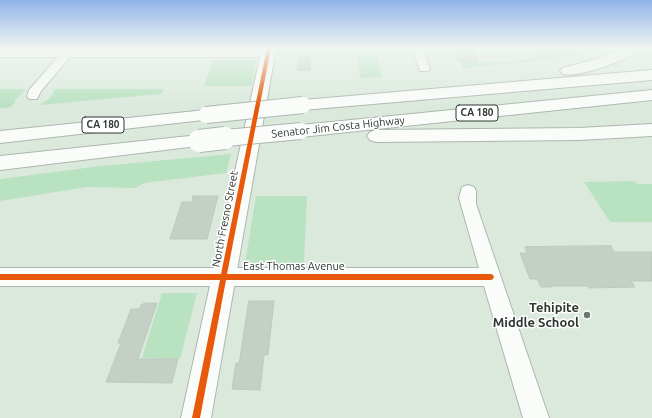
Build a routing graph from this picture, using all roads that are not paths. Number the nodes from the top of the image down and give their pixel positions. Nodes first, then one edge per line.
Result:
1 (55, 68) edge
2 (265, 68) edge
3 (582, 68) edge
4 (652, 75) edge
5 (652, 95) edge
6 (33, 96) dead end
7 (303, 105) junction
8 (652, 130) edge
9 (301, 135) junction
10 (438, 135) junction
11 (0, 137) edge
12 (652, 144) edge
13 (0, 163) edge
14 (468, 191) dead end
15 (224, 276) junction
16 (0, 277) edge
17 (491, 277) junction
18 (196, 418) edge
19 (536, 418) edge

1 - 6 street
2 - 15 main road, North Fresno Street
3 - 7 highway
4 - 7 highway, CA 180
5 - 9 highway, Senator Jim Costa Highway / CA 180
7 - 11 highway, CA 180, bridge
8 - 10 highway
9 - 10 highway
9 - 13 highway, CA 180
10 - 12 highway
14 - 17 street
15 - 16 street, East Thomas Avenue
15 - 17 street, East Thomas Avenue
15 - 18 main road, North Fresno Street
17 - 19 street

